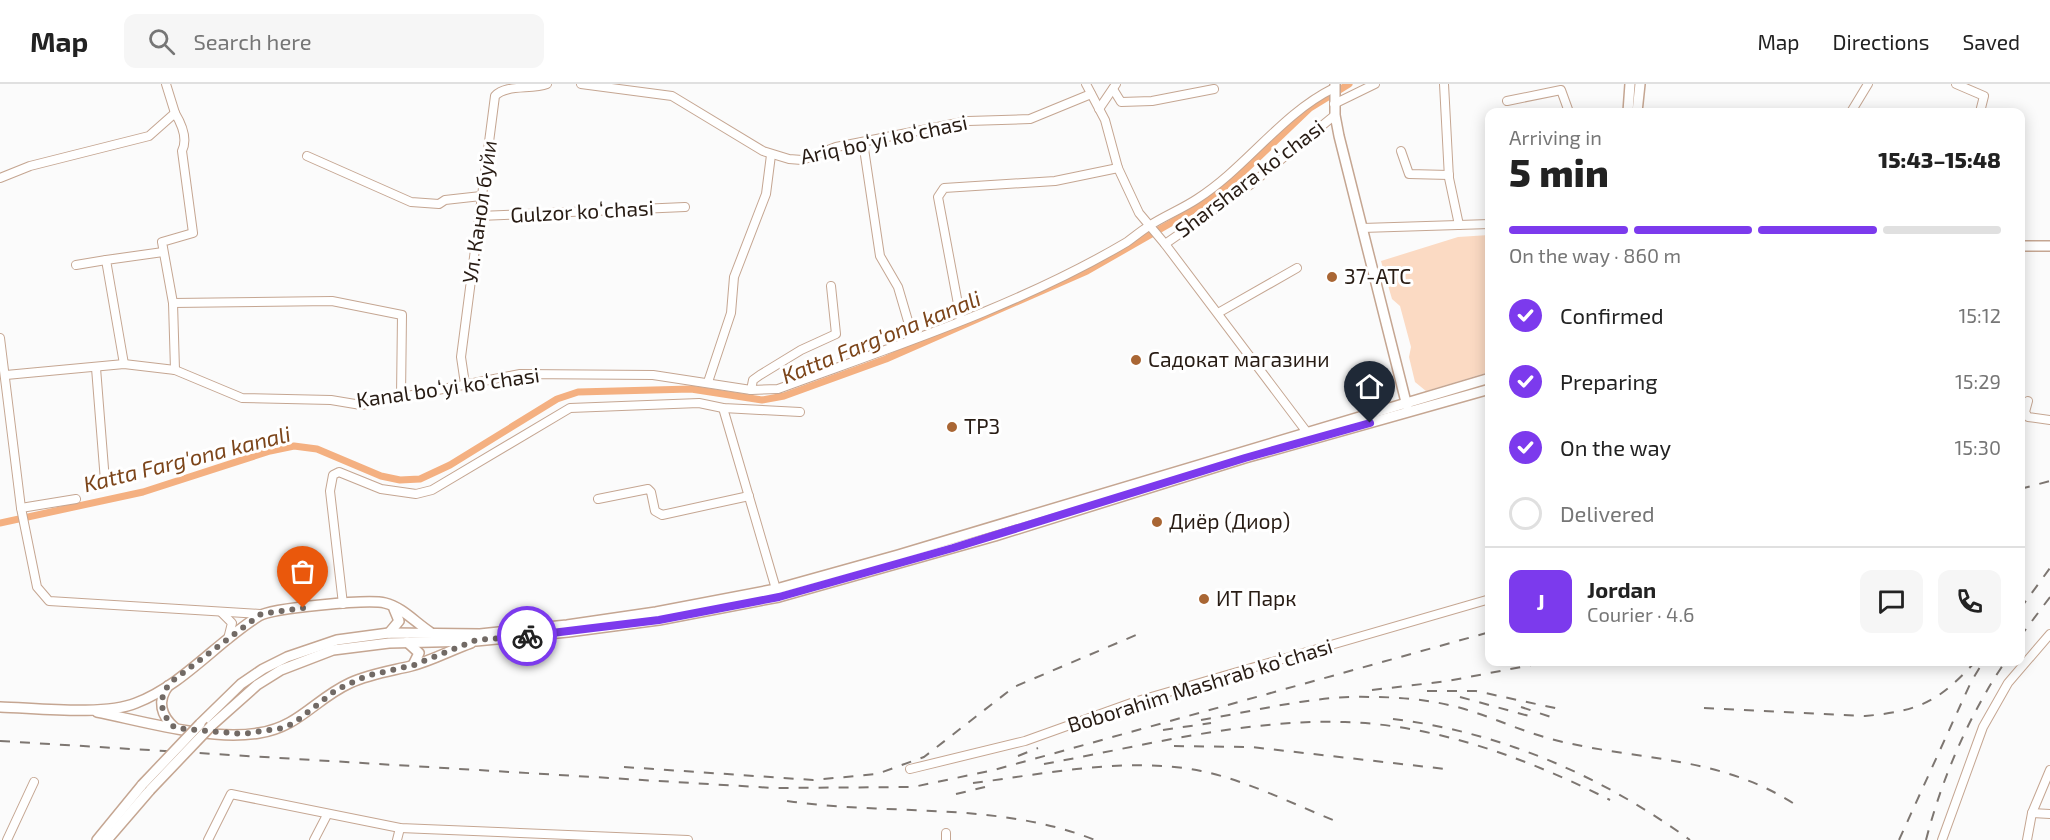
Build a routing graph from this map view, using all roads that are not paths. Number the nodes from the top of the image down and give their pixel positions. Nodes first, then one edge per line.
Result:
1 (166, 84) edge
2 (547, 84) edge
3 (581, 84) edge
4 (1086, 84) edge
5 (1375, 84) edge
6 (1444, 84) edge
7 (1630, 84) edge
8 (1640, 84) edge
9 (1868, 84) edge
10 (1956, 84) edge
11 (1114, 86) edge
12 (1335, 86) edge
13 (1215, 89) dead end
14 (1091, 94) junction
15 (1507, 101) dead end
16 (1568, 108) edge
17 (1628, 108) edge
18 (1637, 108) edge
19 (1853, 108) edge
20 (1981, 108) edge
21 (1099, 109) junction
22 (1334, 110) junction
23 (175, 113) junction
24 (864, 142) junction
25 (1401, 151) dead end
26 (771, 155) junction
27 (307, 156) dead end
28 (1118, 168) junction
29 (1449, 174) junction
30 (0, 178) edge
31 (481, 196) junction
32 (685, 207) dead end
33 (479, 216) junction
34 (1485, 224) edge
35 (1459, 225) junction
36 (1148, 226) junction
37 (1362, 228) junction
38 (1165, 243) junction
39 (2025, 246) edge
40 (2050, 246) edge
41 (163, 252) junction
42 (106, 260) junction
43 (76, 265) dead end
44 (1297, 267) dead end
45 (831, 286) dead end
46 (173, 303) junction
47 (1218, 313) junction
48 (961, 320) junction
49 (0, 338) edge
50 (913, 338) junction
51 (124, 364) junction
52 (96, 368) junction
53 (175, 370) junction
54 (6, 375) junction
55 (1485, 380) edge
56 (708, 382) junction
57 (465, 384) junction
58 (751, 390) junction
59 (1485, 390) edge
60 (400, 396) junction
61 (2028, 401) dead end
62 (1407, 407) junction
63 (723, 408) junction
64 (4, 411) edge
65 (800, 412) dead end
66 (2050, 420) edge
67 (1306, 431) junction
68 (105, 481) dead end
69 (749, 496) junction
70 (76, 499) dead end
71 (598, 499) dead end
72 (21, 508) junction
73 (900, 559) junction
74 (776, 589) junction
75 (1485, 601) edge
76 (343, 604) junction
77 (390, 605) junction
78 (222, 613) junction
79 (261, 614) junction
80 (430, 632) junction
81 (389, 633) junction
82 (2050, 634) edge
83 (228, 639) junction
84 (476, 640) junction
85 (407, 642) junction
86 (2025, 663) edge
87 (414, 665) junction
88 (2023, 666) edge
89 (171, 682) junction
90 (0, 707) edge
91 (80, 709) junction
92 (175, 728) junction
93 (910, 769) dead end
94 (2050, 770) edge
95 (34, 782) dead end
96 (146, 788) junction
97 (2032, 813) junction
98 (2050, 814) edge
99 (327, 815) junction
100 (400, 828) junction
101 (7, 840) edge
102 (97, 840) edge
103 (108, 840) edge
104 (208, 840) edge
105 (314, 840) edge
106 (397, 840) edge
107 (688, 840) edge
108 (1942, 840) edge
109 (2027, 840) edge

1 - 23 street
2 - 31 street, Ул. Канол буйи
3 - 26 street, Ariq boʻyi koʻchasi
4 - 14 street
5 - 22 street, Sharshara koʻchasi
6 - 29 street
7 - 17 main road
8 - 18 main road
9 - 19 street
10 - 20 street
11 - 13 street
11 - 21 street
12 - 22 main road
12 - 36 street, Kanal boʻyi koʻchasi
14 - 21 street
14 - 24 street, Ariq boʻyi koʻchasi
15 - 16 street
21 - 28 street
22 - 37 main road
22 - 38 street, Sharshara koʻchasi
23 - 30 street
23 - 41 street
24 - 26 street, Ariq boʻyi koʻchasi
24 - 50 street
25 - 29 street
26 - 56 street
27 - 31 street, Gulzor koʻchasi
28 - 36 street
28 - 48 street
29 - 35 street
31 - 33 street, Ул. Канол буйи
32 - 33 street, Gulzor koʻchasi
33 - 57 street, Ул. Канол буйи
34 - 35 street
35 - 37 street
36 - 38 street
36 - 48 street, Kanal boʻyi koʻchasi
37 - 62 main road
38 - 47 street
39 - 40 main road
41 - 42 street
41 - 46 street
42 - 43 street
42 - 51 street
44 - 47 street
45 - 58 street
46 - 53 street
46 - 60 street
47 - 67 street
48 - 50 street, Kanal boʻyi koʻchasi
49 - 54 street
50 - 58 street, Kanal boʻyi koʻchasi
51 - 52 street, Kanal boʻyi koʻchasi
51 - 53 street, Kanal boʻyi koʻchasi
52 - 54 street, Kanal boʻyi koʻchasi
52 - 68 street
53 - 60 street, Kanal boʻyi koʻchasi
54 - 64 street
55 - 62 main road
56 - 57 street, Kanal boʻyi koʻchasi
56 - 58 street, Kanal boʻyi koʻchasi
57 - 60 street, Kanal boʻyi koʻchasi
59 - 62 main road
61 - 66 street
62 - 67 main road
62 - 73 main road
63 - 65 street
63 - 69 street
63 - 76 street
64 - 72 street
67 - 73 main road
69 - 71 street
69 - 74 street
70 - 72 street
72 - 78 street
73 - 74 main road
73 - 84 main road
74 - 80 main road
75 - 93 street, Boborahim Mashrab koʻchasi
76 - 77 main road
76 - 79 main road
77 - 80 main road
77 - 81 main road
78 - 79 street
78 - 83 street
79 - 83 main road
80 - 81 main road
81 - 96 main road, bridge
82 - 86 street
83 - 89 main road
84 - 85 main road
84 - 87 main road
85 - 87 main road
85 - 96 main road, bridge
87 - 92 main road
88 - 108 street
89 - 91 main road
89 - 92 main road
90 - 91 main road
91 - 92 main road
94 - 97 street
95 - 101 street
96 - 102 main road
96 - 103 main road
97 - 98 street
97 - 109 street
99 - 100 street
99 - 104 street
99 - 105 street
100 - 106 street
100 - 107 street

